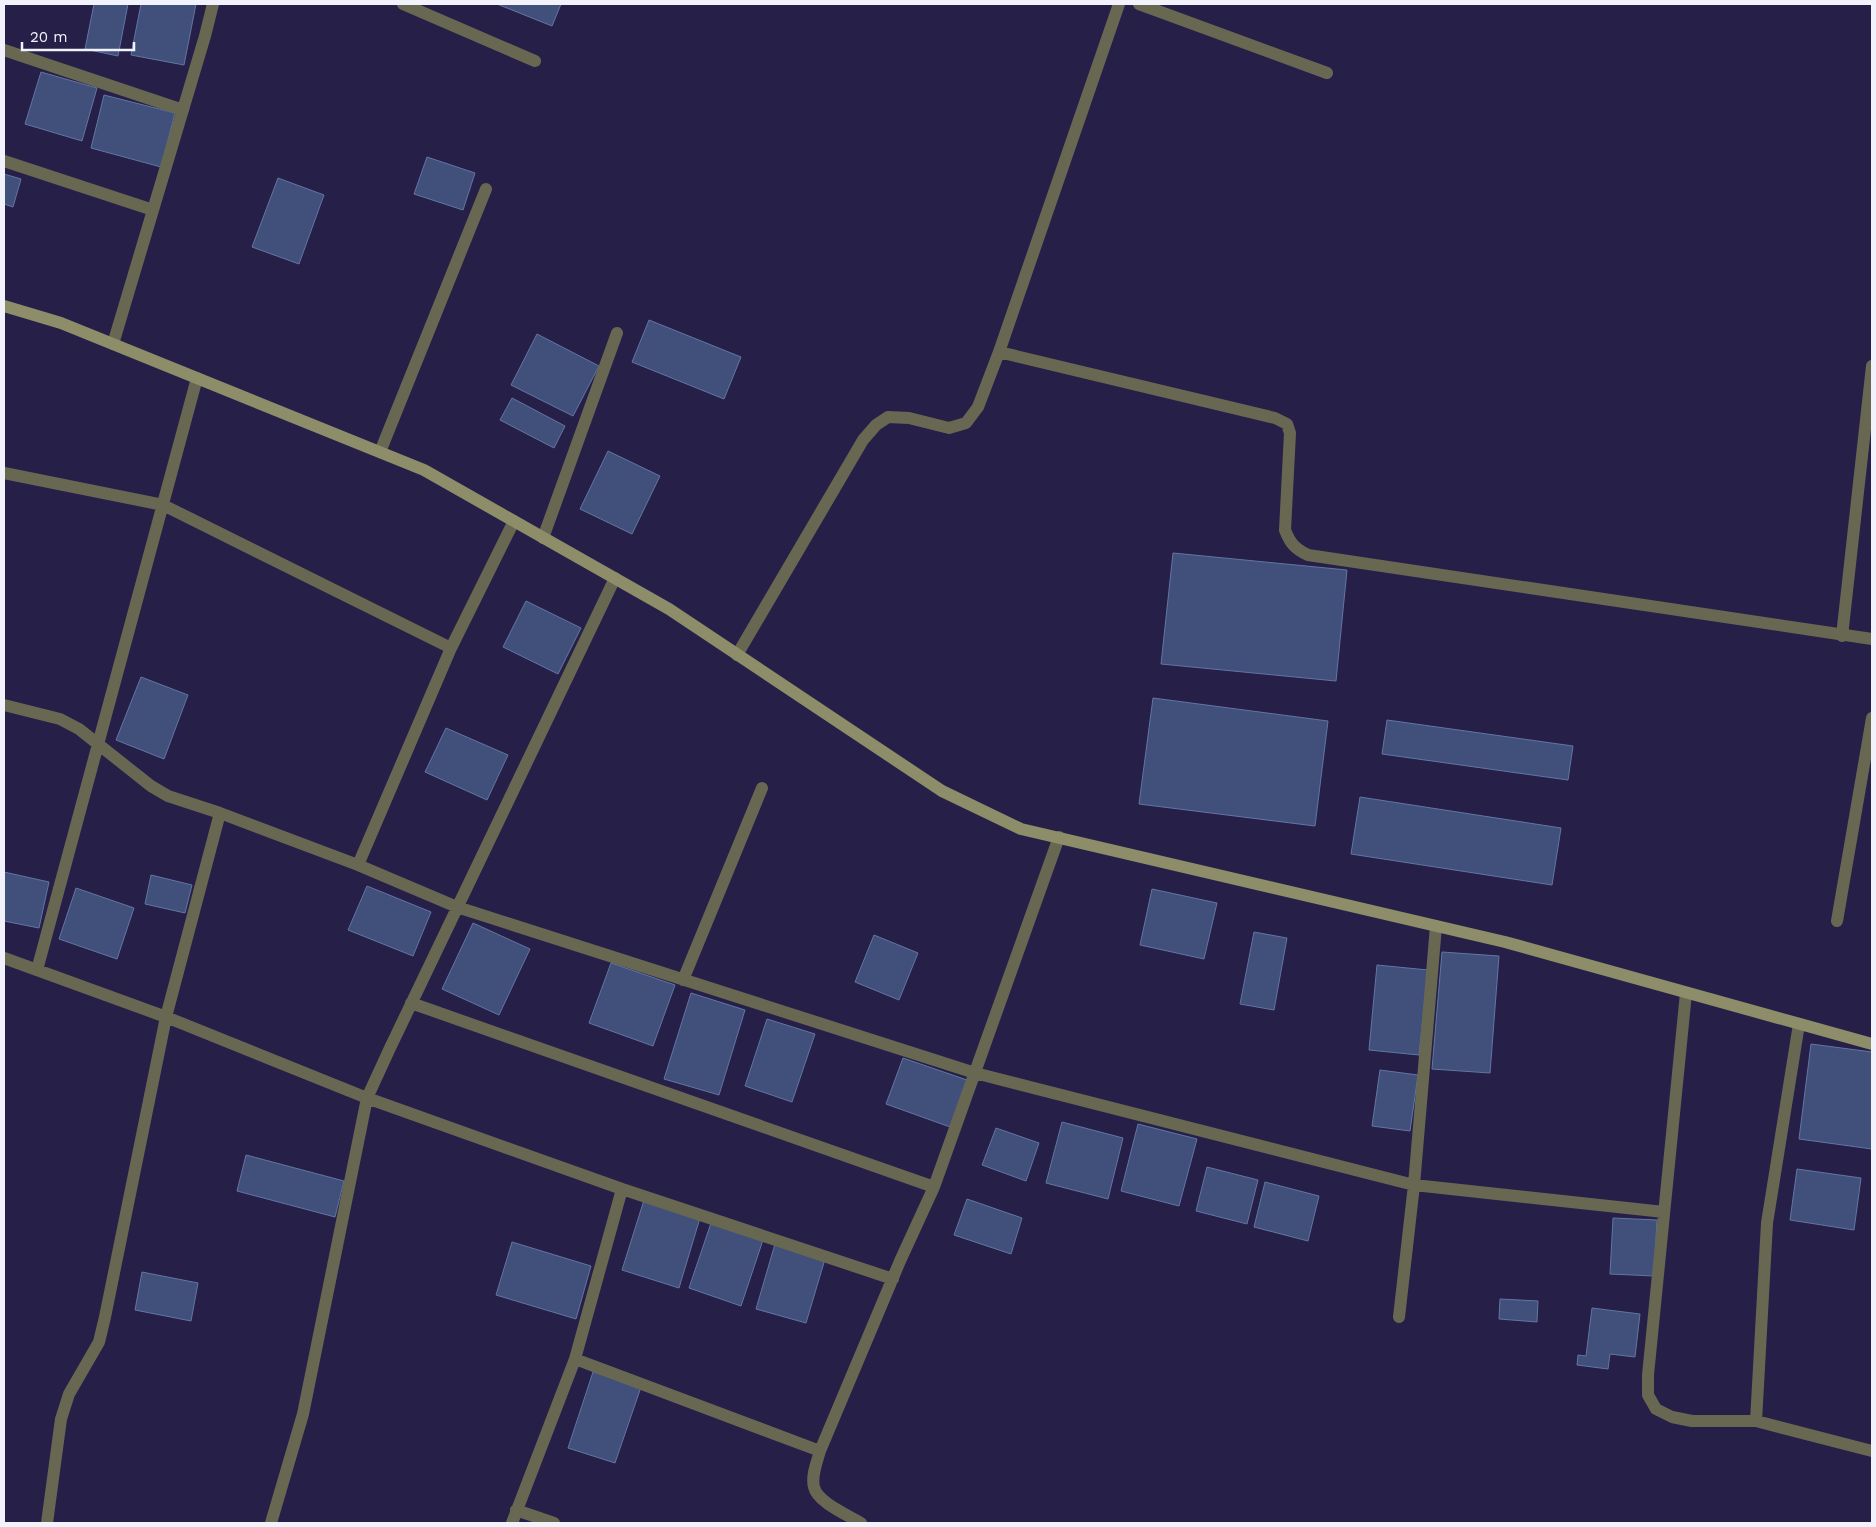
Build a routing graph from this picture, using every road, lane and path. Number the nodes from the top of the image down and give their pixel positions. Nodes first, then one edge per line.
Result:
1 (213, 4) edge
2 (403, 4) edge
3 (1119, 4) edge
4 (1139, 4) edge
5 (4, 50) edge
6 (535, 61) dead end
7 (1327, 73) dead end
8 (183, 110) junction
9 (4, 161) edge
10 (486, 189) dead end
11 (153, 210) junction
12 (4, 306) edge
13 (617, 334) dead end
14 (113, 344) junction
15 (998, 352) junction
16 (1872, 366) edge
17 (197, 378) junction
18 (380, 452) junction
19 (4, 473) edge
20 (163, 506) junction
21 (514, 521) junction
22 (543, 538) junction
23 (615, 578) junction
24 (1842, 636) junction
25 (1872, 639) edge
26 (451, 648) junction
27 (737, 654) junction
28 (4, 705) edge
29 (1872, 718) edge
30 (98, 744) junction
31 (762, 788) dead end
32 (220, 813) junction
33 (1059, 837) junction
34 (358, 865) junction
35 (457, 907) junction
36 (1836, 922) dead end
37 (1436, 926) junction
38 (4, 958) edge
39 (37, 970) junction
40 (683, 980) junction
41 (1686, 993) junction
42 (412, 1003) junction
43 (166, 1017) junction
44 (1799, 1024) junction
45 (1872, 1044) edge
46 (974, 1073) junction
47 (367, 1098) junction
48 (1414, 1185) junction
49 (934, 1187) junction
50 (622, 1189) junction
51 (1664, 1212) junction
52 (892, 1279) junction
53 (1399, 1317) dead end
54 (575, 1359) junction
55 (1756, 1421) junction
56 (1872, 1451) edge
57 (820, 1452) junction
58 (516, 1510) junction
59 (47, 1523) edge
60 (271, 1523) edge
61 (512, 1523) edge
62 (554, 1523) edge
63 (861, 1523) edge

1 - 8 street
2 - 6 street
3 - 15 street
4 - 7 street
5 - 8 street
8 - 11 street
9 - 11 street
10 - 18 street
11 - 14 street
12 - 14 street
13 - 22 street
14 - 17 street
15 - 24 street
15 - 27 street
16 - 24 street
17 - 18 street
17 - 20 street
18 - 21 street
19 - 20 street
20 - 26 street
20 - 30 street
21 - 22 street
21 - 26 street
22 - 23 street
23 - 27 street
23 - 35 street
24 - 25 street
26 - 34 street
27 - 33 street
28 - 30 street
29 - 36 street
30 - 32 street
30 - 39 street
31 - 40 street
32 - 34 street
32 - 43 street
33 - 37 street
33 - 46 street
34 - 35 street
35 - 40 street
35 - 42 street
37 - 41 street
37 - 48 street
38 - 39 street
39 - 43 street
40 - 46 street
41 - 44 street
41 - 51 street
42 - 47 street
42 - 49 street
43 - 47 street
43 - 59 street
44 - 45 street
44 - 55 street
46 - 48 street
46 - 49 street
47 - 50 street
47 - 60 street
48 - 51 street
48 - 53 street
49 - 52 street
50 - 52 street
50 - 54 street
51 - 55 street
52 - 57 street
54 - 57 street
54 - 58 street
55 - 56 street
57 - 63 street
58 - 61 street
58 - 62 street

